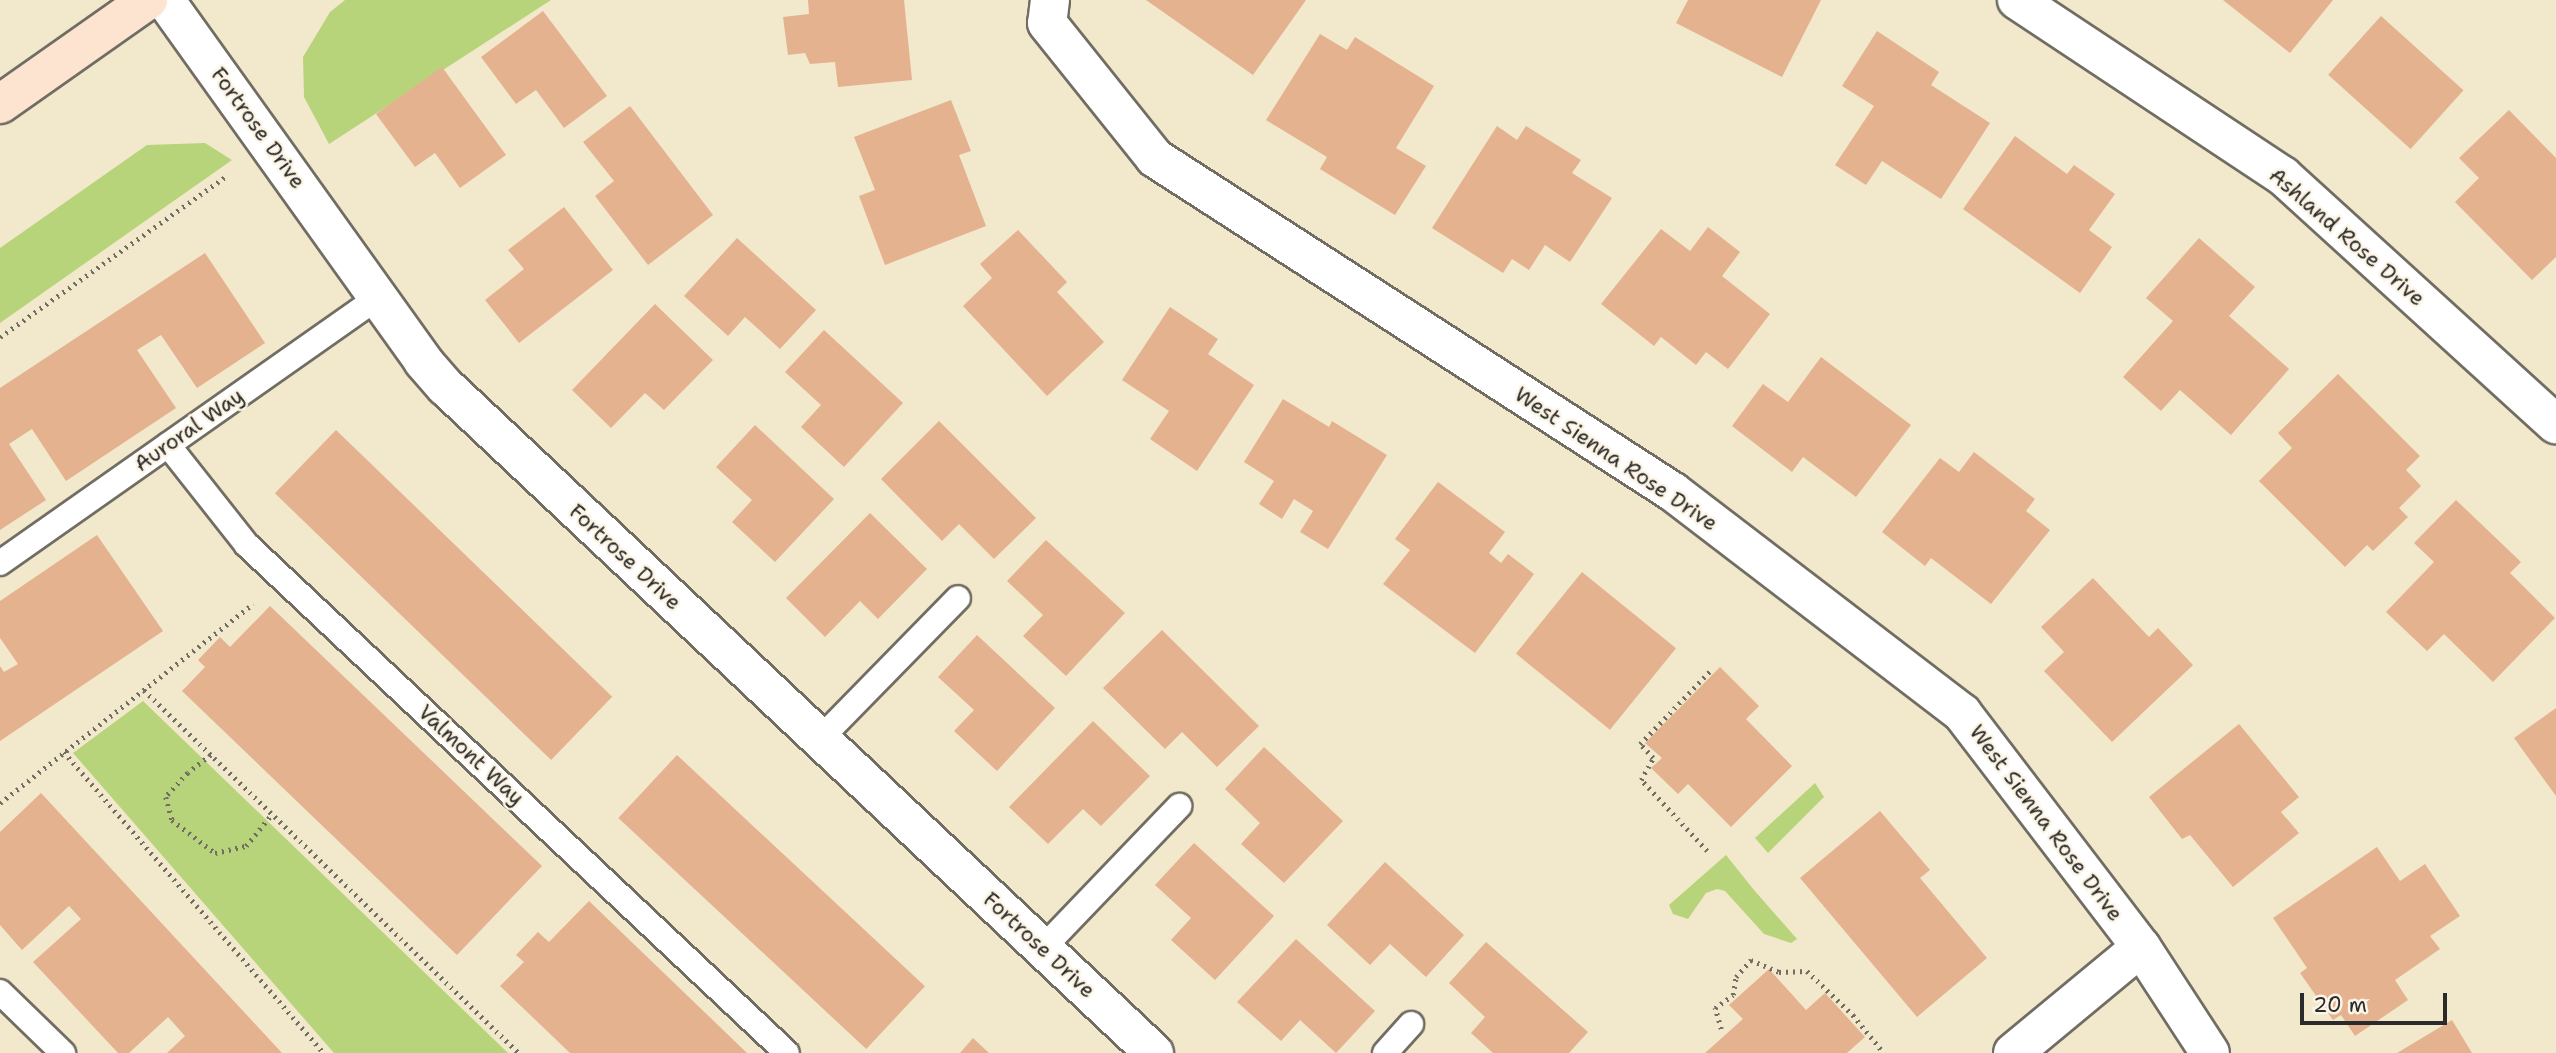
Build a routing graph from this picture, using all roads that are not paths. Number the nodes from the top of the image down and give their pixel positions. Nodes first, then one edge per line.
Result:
1 (148, 0) edge
2 (165, 0) edge
3 (2017, 0) edge
4 (1048, 12) edge
5 (0, 104) edge
6 (378, 297) junction
7 (2556, 424) edge
8 (167, 445) junction
9 (0, 563) edge
10 (958, 598) dead end
11 (820, 740) junction
12 (1179, 806) dead end
13 (2141, 947) junction
14 (1043, 948) junction
15 (0, 992) edge
16 (1411, 1024) dead end
17 (63, 1053) edge
18 (787, 1053) edge
19 (1154, 1053) edge
20 (1385, 1053) edge
21 (2012, 1053) edge
22 (2210, 1053) edge

1 - 5 street
2 - 6 street, Fortrose Drive
3 - 7 street, Ashland Rose Drive
4 - 13 street, West Sienna Rose Drive
6 - 8 lane, Auroral Way
6 - 11 street, Fortrose Drive
8 - 9 lane, Auroral Way
8 - 18 lane, Valmont Way
10 - 11 lane
11 - 14 street, Fortrose Drive
12 - 14 lane
13 - 21 street
13 - 22 street, West Sienna Rose Drive
14 - 19 street, Fortrose Drive
15 - 17 lane
16 - 20 lane

